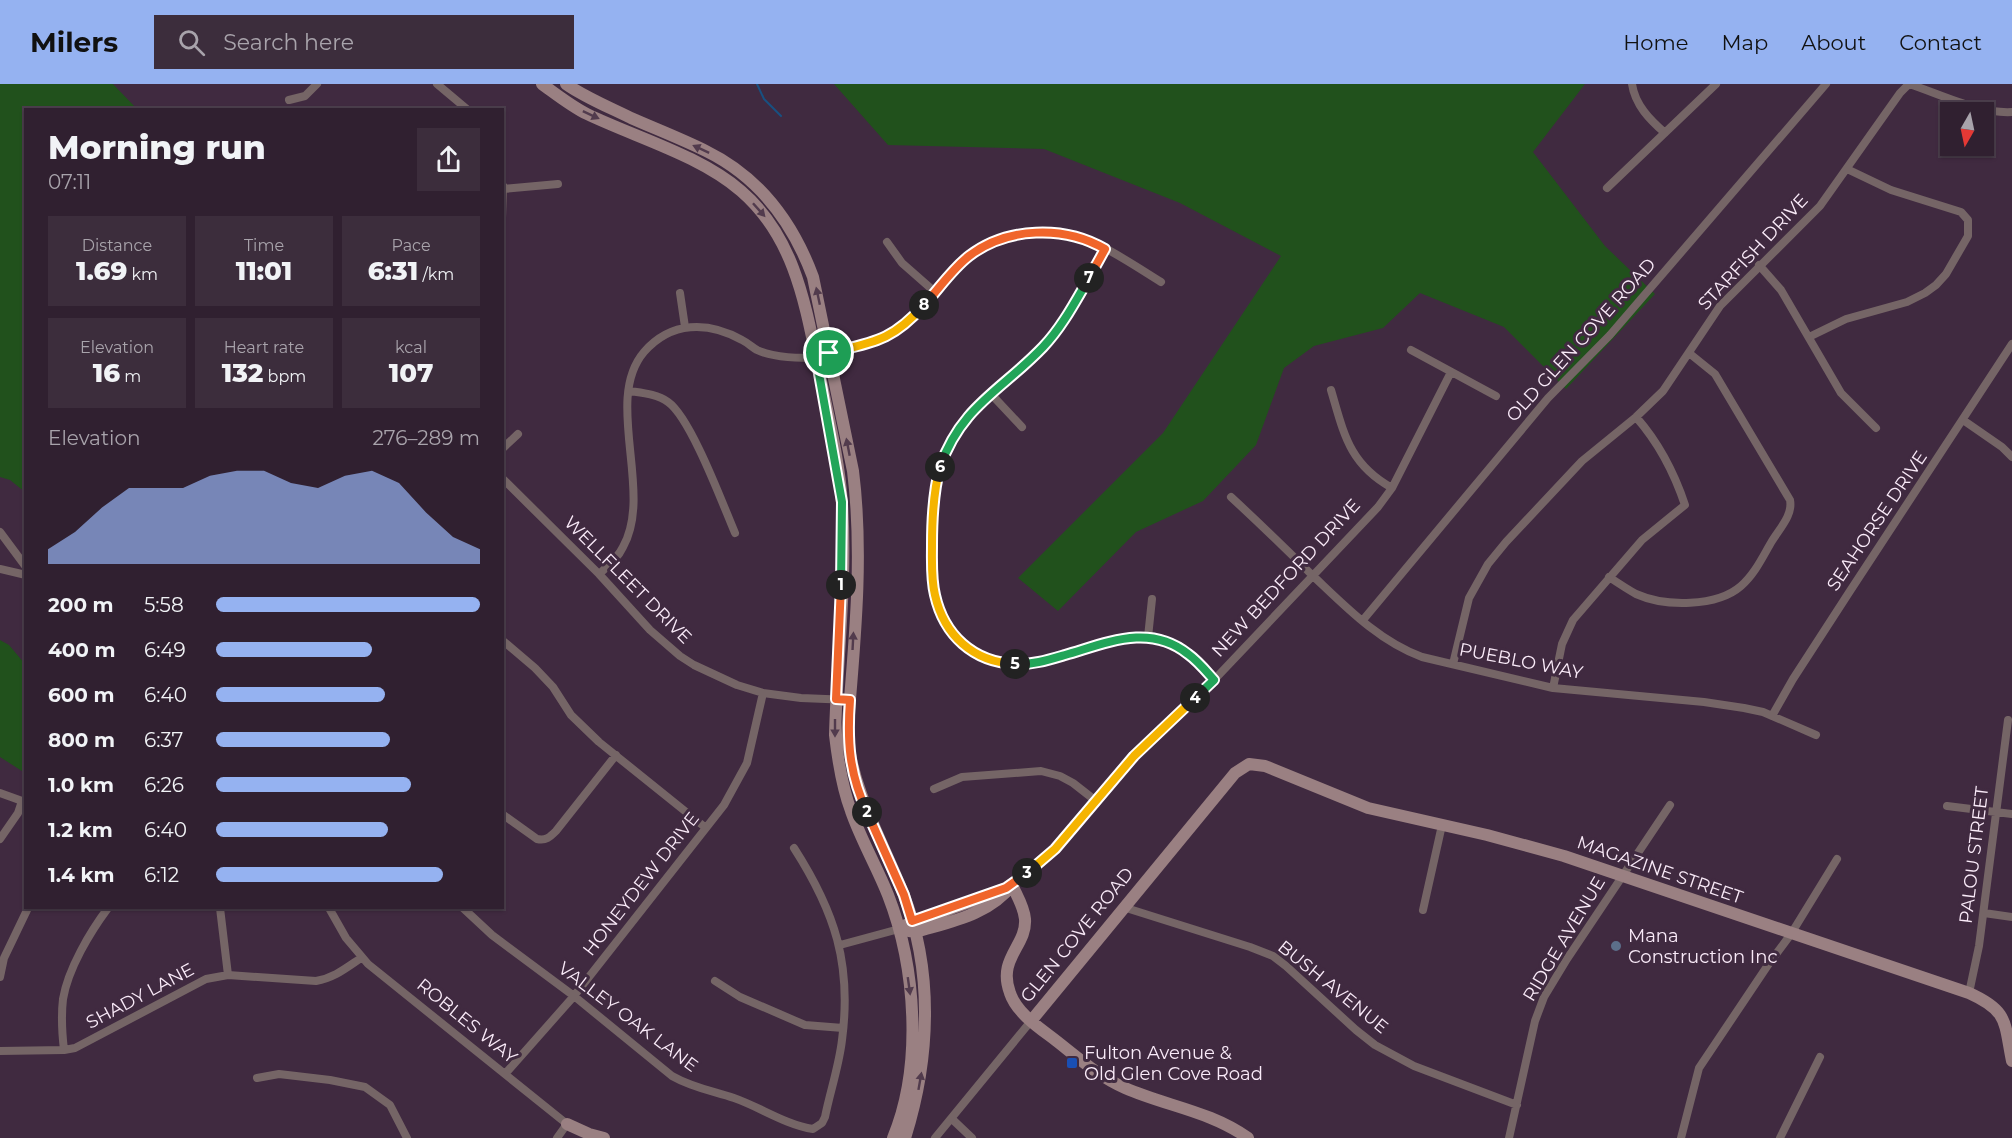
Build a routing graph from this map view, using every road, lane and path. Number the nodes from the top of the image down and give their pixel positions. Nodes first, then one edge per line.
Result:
1 (316, 84) edge
2 (437, 84) edge
3 (542, 84) edge
4 (566, 84) edge
5 (1632, 84) edge
6 (1716, 84) edge
7 (1826, 84) edge
8 (289, 100) dead end
9 (466, 108) edge
10 (2012, 112) edge
11 (1665, 133) junction
12 (1847, 169) junction
13 (558, 184) dead end
14 (1607, 188) dead end
15 (504, 189) edge
16 (887, 242) dead end
17 (1105, 249) junction
18 (1759, 265) junction
19 (1161, 282) dead end
20 (935, 292) junction
21 (680, 293) dead end
22 (685, 327) junction
23 (1809, 337) junction
24 (2012, 345) edge
25 (1411, 350) dead end
26 (829, 353) junction
27 (1689, 353) junction
28 (816, 357) junction
29 (1451, 372) junction
30 (1331, 390) dead end
31 (629, 391) junction
32 (991, 394) junction
33 (1496, 396) dead end
34 (1636, 417) junction
35 (1963, 420) junction
36 (1022, 427) dead end
37 (1876, 428) dead end
38 (518, 434) dead end
39 (504, 447) edge
40 (2012, 458) edge
41 (504, 480) edge
42 (1392, 489) junction
43 (1231, 497) dead end
44 (0, 532) edge
45 (735, 533) dead end
46 (24, 564) edge
47 (0, 569) edge
48 (599, 574) junction
49 (24, 575) edge
50 (1314, 576) junction
51 (1609, 577) junction
52 (1152, 599) dead end
53 (1363, 620) junction
54 (1148, 637) junction
55 (504, 642) edge
56 (1453, 664) junction
57 (1214, 680) junction
58 (1553, 688) junction
59 (763, 693) junction
60 (836, 699) junction
61 (850, 700) junction
62 (1772, 716) junction
63 (2008, 720) dead end
64 (1816, 735) dead end
65 (616, 755) junction
66 (1254, 764) joint
67 (934, 789) dead end
68 (0, 793) edge
69 (24, 801) edge
70 (1096, 801) junction
71 (1670, 805) dead end
72 (1947, 806) dead end
73 (1995, 812) junction
74 (2012, 814) edge
75 (504, 815) edge
76 (1442, 825) junction
77 (706, 828) junction
78 (0, 839) edge
79 (794, 848) dead end
80 (1837, 860) dead end
81 (1623, 876) junction
82 (1012, 885) junction
83 (1123, 907) junction
84 (28, 909) edge
85 (107, 909) edge
86 (220, 909) edge
87 (330, 909) edge
88 (464, 909) edge
89 (1422, 910) dead end
90 (1984, 913) junction
91 (2012, 917) edge
92 (914, 926) junction
93 (899, 929) junction
94 (1791, 934) junction
95 (840, 945) junction
96 (362, 958) junction
97 (228, 975) junction
98 (0, 977) edge
99 (716, 981) dead end
100 (1969, 993) junction
101 (574, 996) junction
102 (1031, 1021) junction
103 (843, 1028) junction
104 (64, 1050) junction
105 (0, 1051) edge
106 (1820, 1057) dead end
107 (2012, 1061) edge
108 (505, 1074) junction
109 (257, 1078) dead end
110 (1517, 1105) junction
111 (952, 1119) junction
112 (567, 1124) junction
113 (407, 1138) edge
114 (557, 1138) edge
115 (604, 1138) edge
116 (893, 1138) edge
117 (905, 1138) edge
118 (935, 1138) edge
119 (972, 1138) edge
120 (1248, 1138) edge
121 (1509, 1138) edge
122 (1681, 1138) edge
123 (1780, 1138) edge

1 - 8 street
2 - 9 street
3 -> 28 main road
26 -> 4 main road
5 - 11 street
6 - 11 street
7 - 53 street, OLD GLEN COVE ROAD
10 - 12 street, STARFISH DRIVE
11 - 14 street
12 - 18 street, STARFISH DRIVE
12 - 23 street
13 - 15 street
16 - 20 street
17 - 19 street
17 - 20 street
17 - 32 street
18 - 23 street
18 - 27 street, STARFISH DRIVE
20 - 26 street
21 - 22 street
22 - 28 street
22 - 31 street
23 - 37 street
24 - 35 street, SEAHORSE DRIVE
25 - 29 street
26 - 28 street
61 -> 26 main road
27 - 34 street, STARFISH DRIVE
27 - 51 street
28 - 60 main road
29 - 33 street
29 - 42 street, NEW BEDFORD DRIVE
30 - 42 street
31 - 45 street
31 - 48 street
32 - 36 street
32 - 54 street
34 - 51 street
34 - 56 street, STARFISH DRIVE
35 - 40 street
35 - 62 street, SEAHORSE DRIVE
38 - 39 street
41 - 48 street, WELLFLEET DRIVE
42 - 50 street, NEW BEDFORD DRIVE
43 - 50 street, PUEBLO WAY
44 - 46 street
47 - 49 street
48 - 59 street, WELLFLEET DRIVE
50 - 53 street, PUEBLO WAY
50 - 57 street, NEW BEDFORD DRIVE
51 - 58 street
52 - 54 street
53 - 56 street, PUEBLO WAY
54 - 57 street
55 - 65 street
56 - 58 street, PUEBLO WAY
57 - 70 street, NEW BEDFORD DRIVE
58 - 62 street, PUEBLO WAY
59 - 60 street, WELLFLEET DRIVE
59 - 77 street, HONEYDEW DRIVE
60 - 61 street, WELLFLEET DRIVE
60 -> 93 main road
61 - 92 main road
62 - 64 street, PUEBLO WAY
63 - 73 street, PALOU STREET
65 - 75 street
65 - 77 street
66 - 76 main road, MAGAZINE STREET
66 - 83 main road, GLEN COVE ROAD
67 - 70 street
68 - 69 street
69 - 78 street
70 - 82 street, NEW BEDFORD DRIVE
71 - 81 street, RIDGE AVENUE
72 - 73 street
73 - 74 street
73 - 90 street, PALOU STREET
76 - 81 main road, MAGAZINE STREET
76 - 89 street
77 - 101 street, HONEYDEW DRIVE
79 - 95 street, VALLEY OAK LANE
80 - 94 street
81 - 94 main road, MAGAZINE STREET
81 - 110 street, RIDGE AVENUE
82 - 92 main road, NEW BEDFORD DRIVE
82 - 102 main road
83 - 102 main road, GLEN COVE ROAD
83 - 110 street, BUSH AVENUE
84 - 98 street
85 - 104 street
86 - 97 street
87 - 96 street, ROBLES WAY
88 - 101 street, VALLEY OAK LANE
90 - 91 street
90 - 100 street, PALOU STREET
92 - 93 main road, NEW BEDFORD DRIVE
117 -> 92 main road
93 - 95 street, NEW BEDFORD DRIVE
93 -> 116 main road
94 - 100 main road, MAGAZINE STREET
94 - 122 street
95 - 103 street, VALLEY OAK LANE
96 - 97 street, SHADY LANE
96 - 108 street, ROBLES WAY
97 - 104 street, SHADY LANE
99 - 103 street
100 - 107 main road, MAGAZINE STREET
101 - 103 street, VALLEY OAK LANE
101 - 108 street, HONEYDEW DRIVE
102 - 111 street, GLEN COVE ROAD
102 - 120 main road
104 - 105 street, SHADY LANE
106 - 123 street
108 - 112 street, ROBLES WAY
109 - 113 street
110 - 121 street, RIDGE AVENUE
111 - 118 street, GLEN COVE ROAD
111 - 119 street
112 - 114 street
112 - 115 main road, ROBLES WAY

